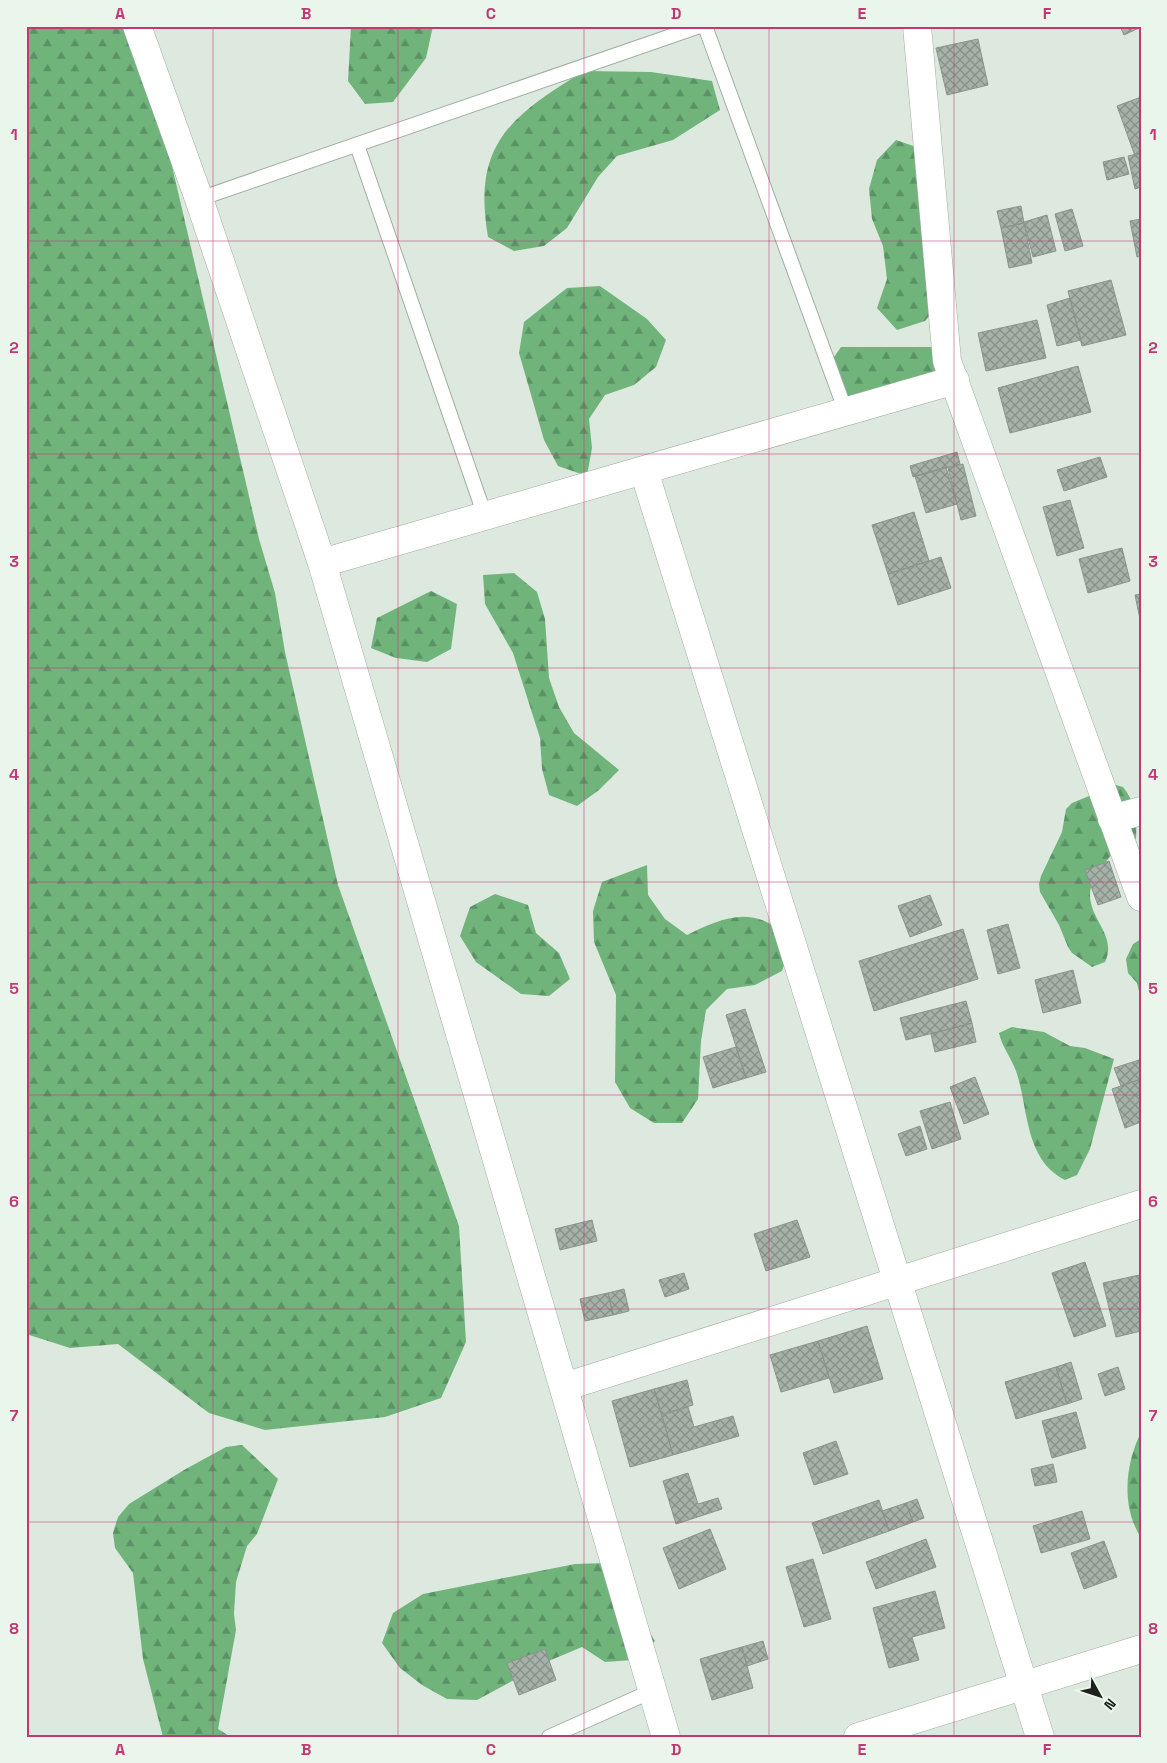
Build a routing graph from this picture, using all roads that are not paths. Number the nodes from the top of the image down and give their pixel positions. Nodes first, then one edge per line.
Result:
1 (137, 26) edge
2 (700, 26) edge
3 (705, 26) edge
4 (918, 26) edge
5 (357, 144) junction
6 (199, 199) junction
7 (955, 380) junction
8 (846, 412) junction
9 (644, 470) junction
10 (485, 516) junction
11 (322, 563) junction
12 (1141, 811) edge
13 (1112, 819) junction
14 (1141, 897) edge
15 (1141, 1204) edge
16 (899, 1281) junction
17 (564, 1387) junction
18 (1141, 1649) edge
19 (1024, 1686) junction
20 (652, 1691) junction
21 (549, 1737) edge
22 (666, 1737) edge
23 (858, 1737) edge
24 (1040, 1737) edge

1 - 6 street
2 - 5 lane
3 - 8 lane
4 - 7 street
5 - 6 lane
5 - 10 lane
6 - 11 street
7 - 8 street
7 - 13 street
8 - 9 street
9 - 10 street
9 - 16 street
10 - 11 street
11 - 17 street
12 - 13 street
13 - 14 street
15 - 16 street
16 - 17 street
16 - 19 street
17 - 20 street
18 - 19 street
19 - 23 street
19 - 24 street
20 - 21 lane
20 - 22 street

